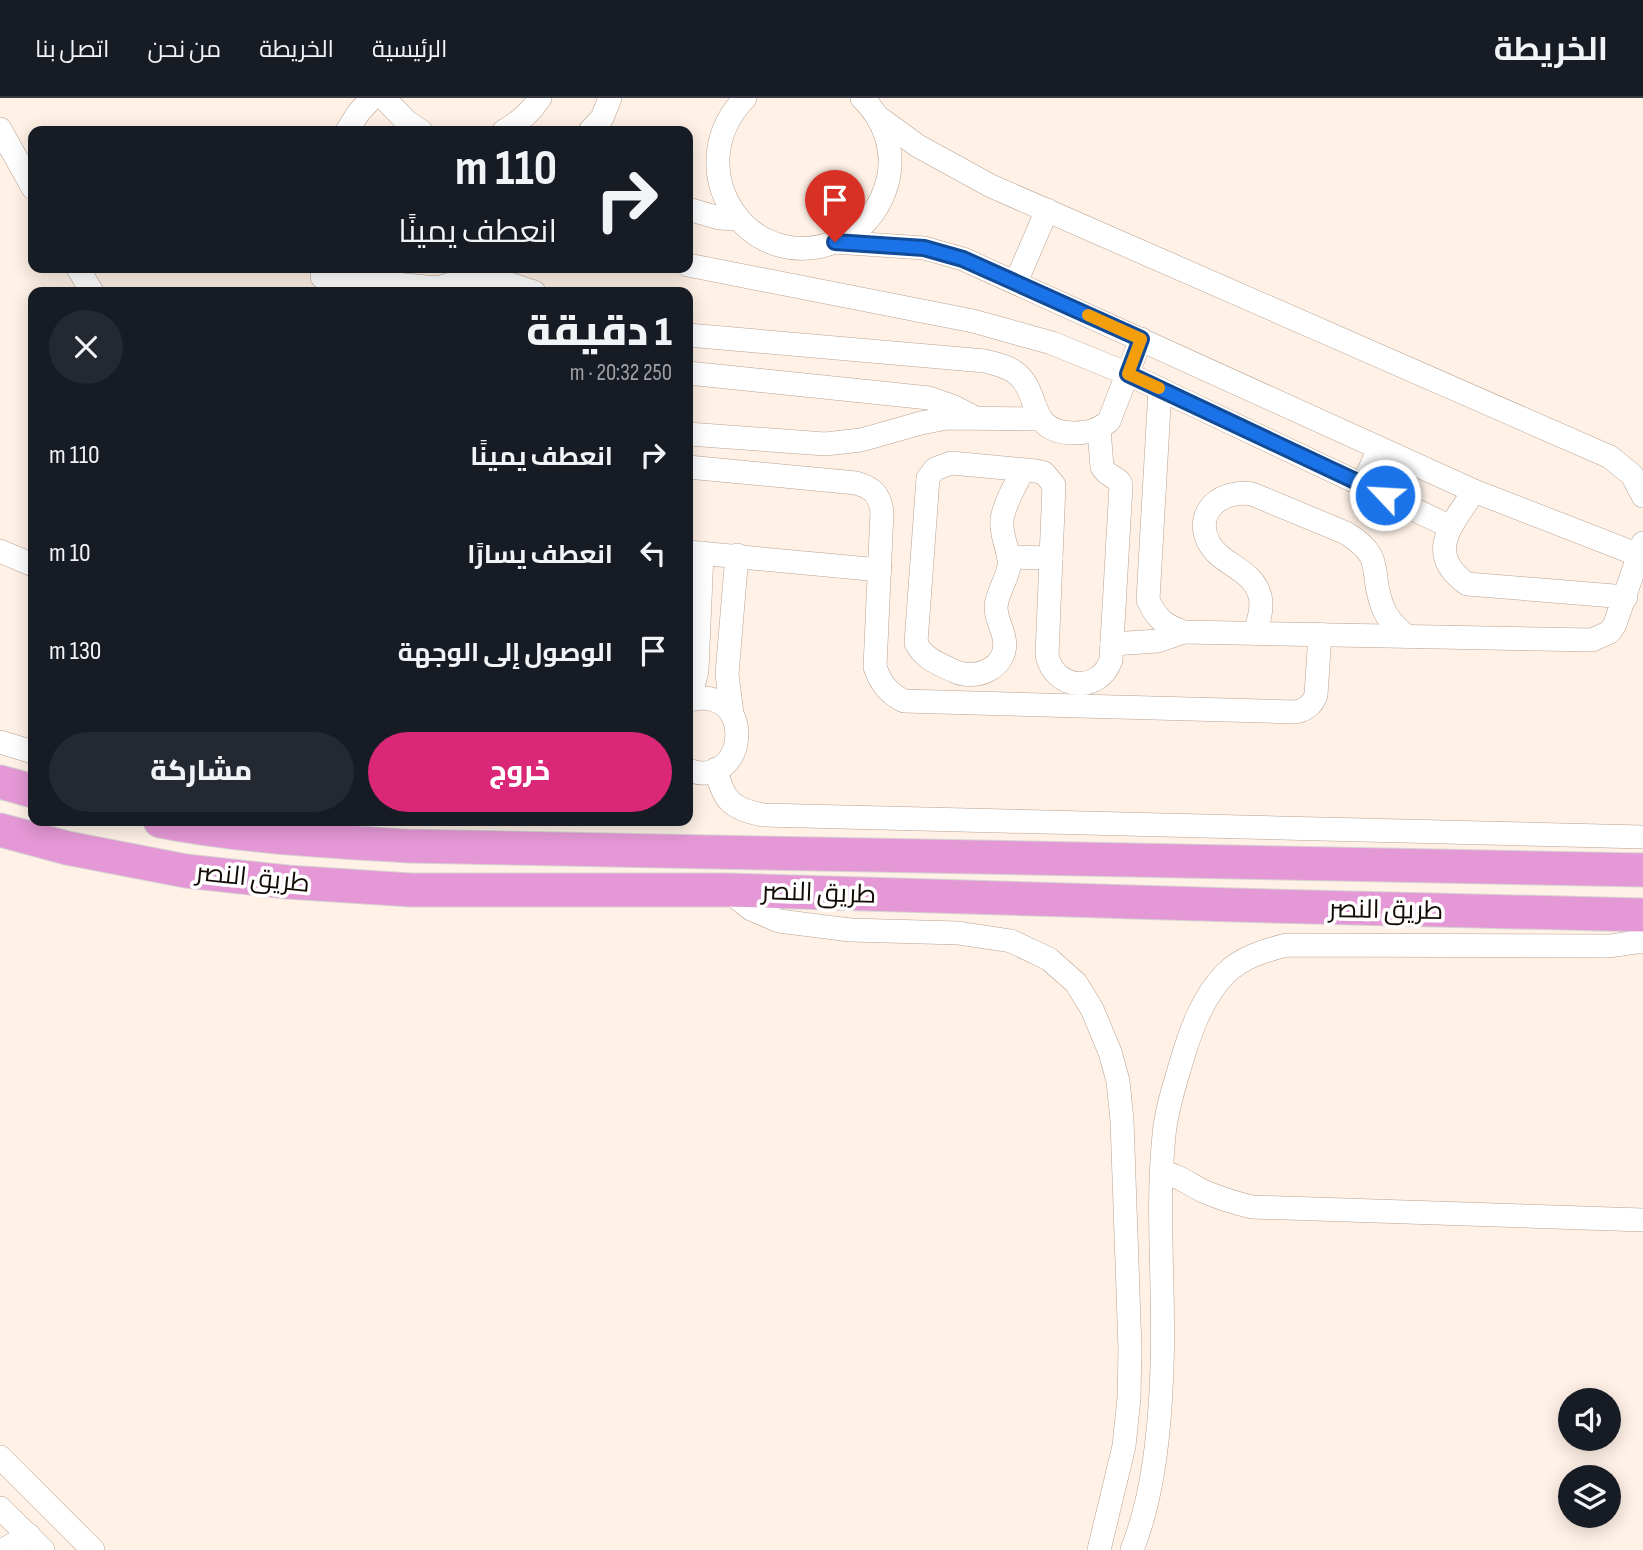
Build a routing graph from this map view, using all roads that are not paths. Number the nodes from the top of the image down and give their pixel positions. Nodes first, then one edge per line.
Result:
1 (372, 98) edge
2 (384, 98) edge
3 (540, 98) edge
4 (745, 98) edge
5 (862, 98) edge
6 (878, 117) junction
7 (350, 126) edge
8 (413, 126) edge
9 (513, 126) edge
10 (0, 129) edge
11 (28, 179) edge
12 (693, 210) edge
13 (1047, 210) junction
14 (738, 219) junction
15 (835, 242) junction
16 (693, 266) edge
17 (322, 279) edge
18 (1016, 282) junction
19 (406, 287) edge
20 (446, 287) edge
21 (519, 287) edge
22 (693, 335) edge
23 (1141, 339) junction
24 (828, 347) junction
25 (693, 374) edge
26 (1128, 374) junction
27 (827, 387) junction
28 (1160, 389) junction
29 (973, 417) junction
30 (1040, 419) junction
31 (1322, 421) junction
32 (1099, 429) junction
33 (693, 434) edge
34 (1379, 448) junction
35 (1307, 458) junction
36 (693, 467) edge
37 (1023, 470) junction
38 (1363, 485) junction
39 (1474, 491) junction
40 (1643, 496) edge
41 (1451, 527) junction
42 (1641, 549) edge
43 (0, 551) edge
44 (695, 552) edge
45 (737, 555) junction
46 (1009, 557) junction
47 (1051, 558) junction
48 (28, 563) edge
49 (880, 570) junction
50 (1626, 597) junction
51 (1184, 632) junction
52 (1254, 633) junction
53 (1320, 634) junction
54 (1406, 636) junction
55 (1112, 644) junction
56 (693, 687) edge
57 (693, 698) edge
58 (732, 714) junction
59 (0, 742) edge
60 (28, 750) edge
61 (716, 769) junction
62 (693, 771) edge
63 (0, 782) edge
64 (28, 790) edge
65 (186, 826) edge
66 (0, 830) edge
67 (1643, 837) edge
68 (1643, 870) edge
69 (727, 890) junction
70 (1643, 915) edge
71 (1643, 941) edge
72 (1162, 1172) junction
73 (1127, 1217) junction
74 (1161, 1217) junction
75 (1643, 1220) edge
76 (0, 1457) edge
77 (0, 1508) edge
78 (36, 1543) edge
79 (3, 1550) edge
80 (93, 1550) edge
81 (1099, 1550) edge
82 (1132, 1550) edge

1 - 7 street
2 - 8 street
3 - 9 street
4 - 14 street
5 - 6 street
6 - 13 street
6 - 15 street
10 - 11 street
12 - 14 street
13 - 18 street
13 - 40 street
14 - 15 street
15 - 18 street
16 - 26 street
17 - 19 street
18 - 23 street
20 - 21 street
22 - 24 street
23 - 26 street
23 - 31 street
24 - 27 street
24 - 30 street
25 - 27 street
26 - 28 street
26 - 32 street
27 - 29 street
28 - 35 street
28 - 51 street
29 - 30 street
29 - 33 street
30 - 32 street
31 - 34 street
31 - 35 street
32 - 55 street
34 - 38 street
34 - 39 street
35 - 38 street
36 - 49 street
37 - 46 street
37 - 46 street
37 - 47 street
38 - 41 street
39 - 41 street
39 - 42 street
41 - 50 street
42 - 50 street
43 - 48 street
44 - 45 street
44 - 56 street
45 - 49 street
45 - 58 street
46 - 47 street
47 - 55 street
49 - 53 street
50 - 54 street
51 - 52 street
51 - 55 street
52 - 53 street
52 - 54 street
53 - 54 street
57 - 58 street
58 - 61 street
59 - 60 street
61 - 62 street
61 - 67 street
63 - 64 highway
65 - 68 highway, طريق النصر
66 - 69 highway, طريق النصر
69 - 70 highway, طريق النصر
69 - 73 street
71 - 72 street
72 - 74 street
72 - 75 street
73 - 74 street
73 - 81 street
74 - 82 street
76 - 80 street
77 - 78 street
78 - 79 street

